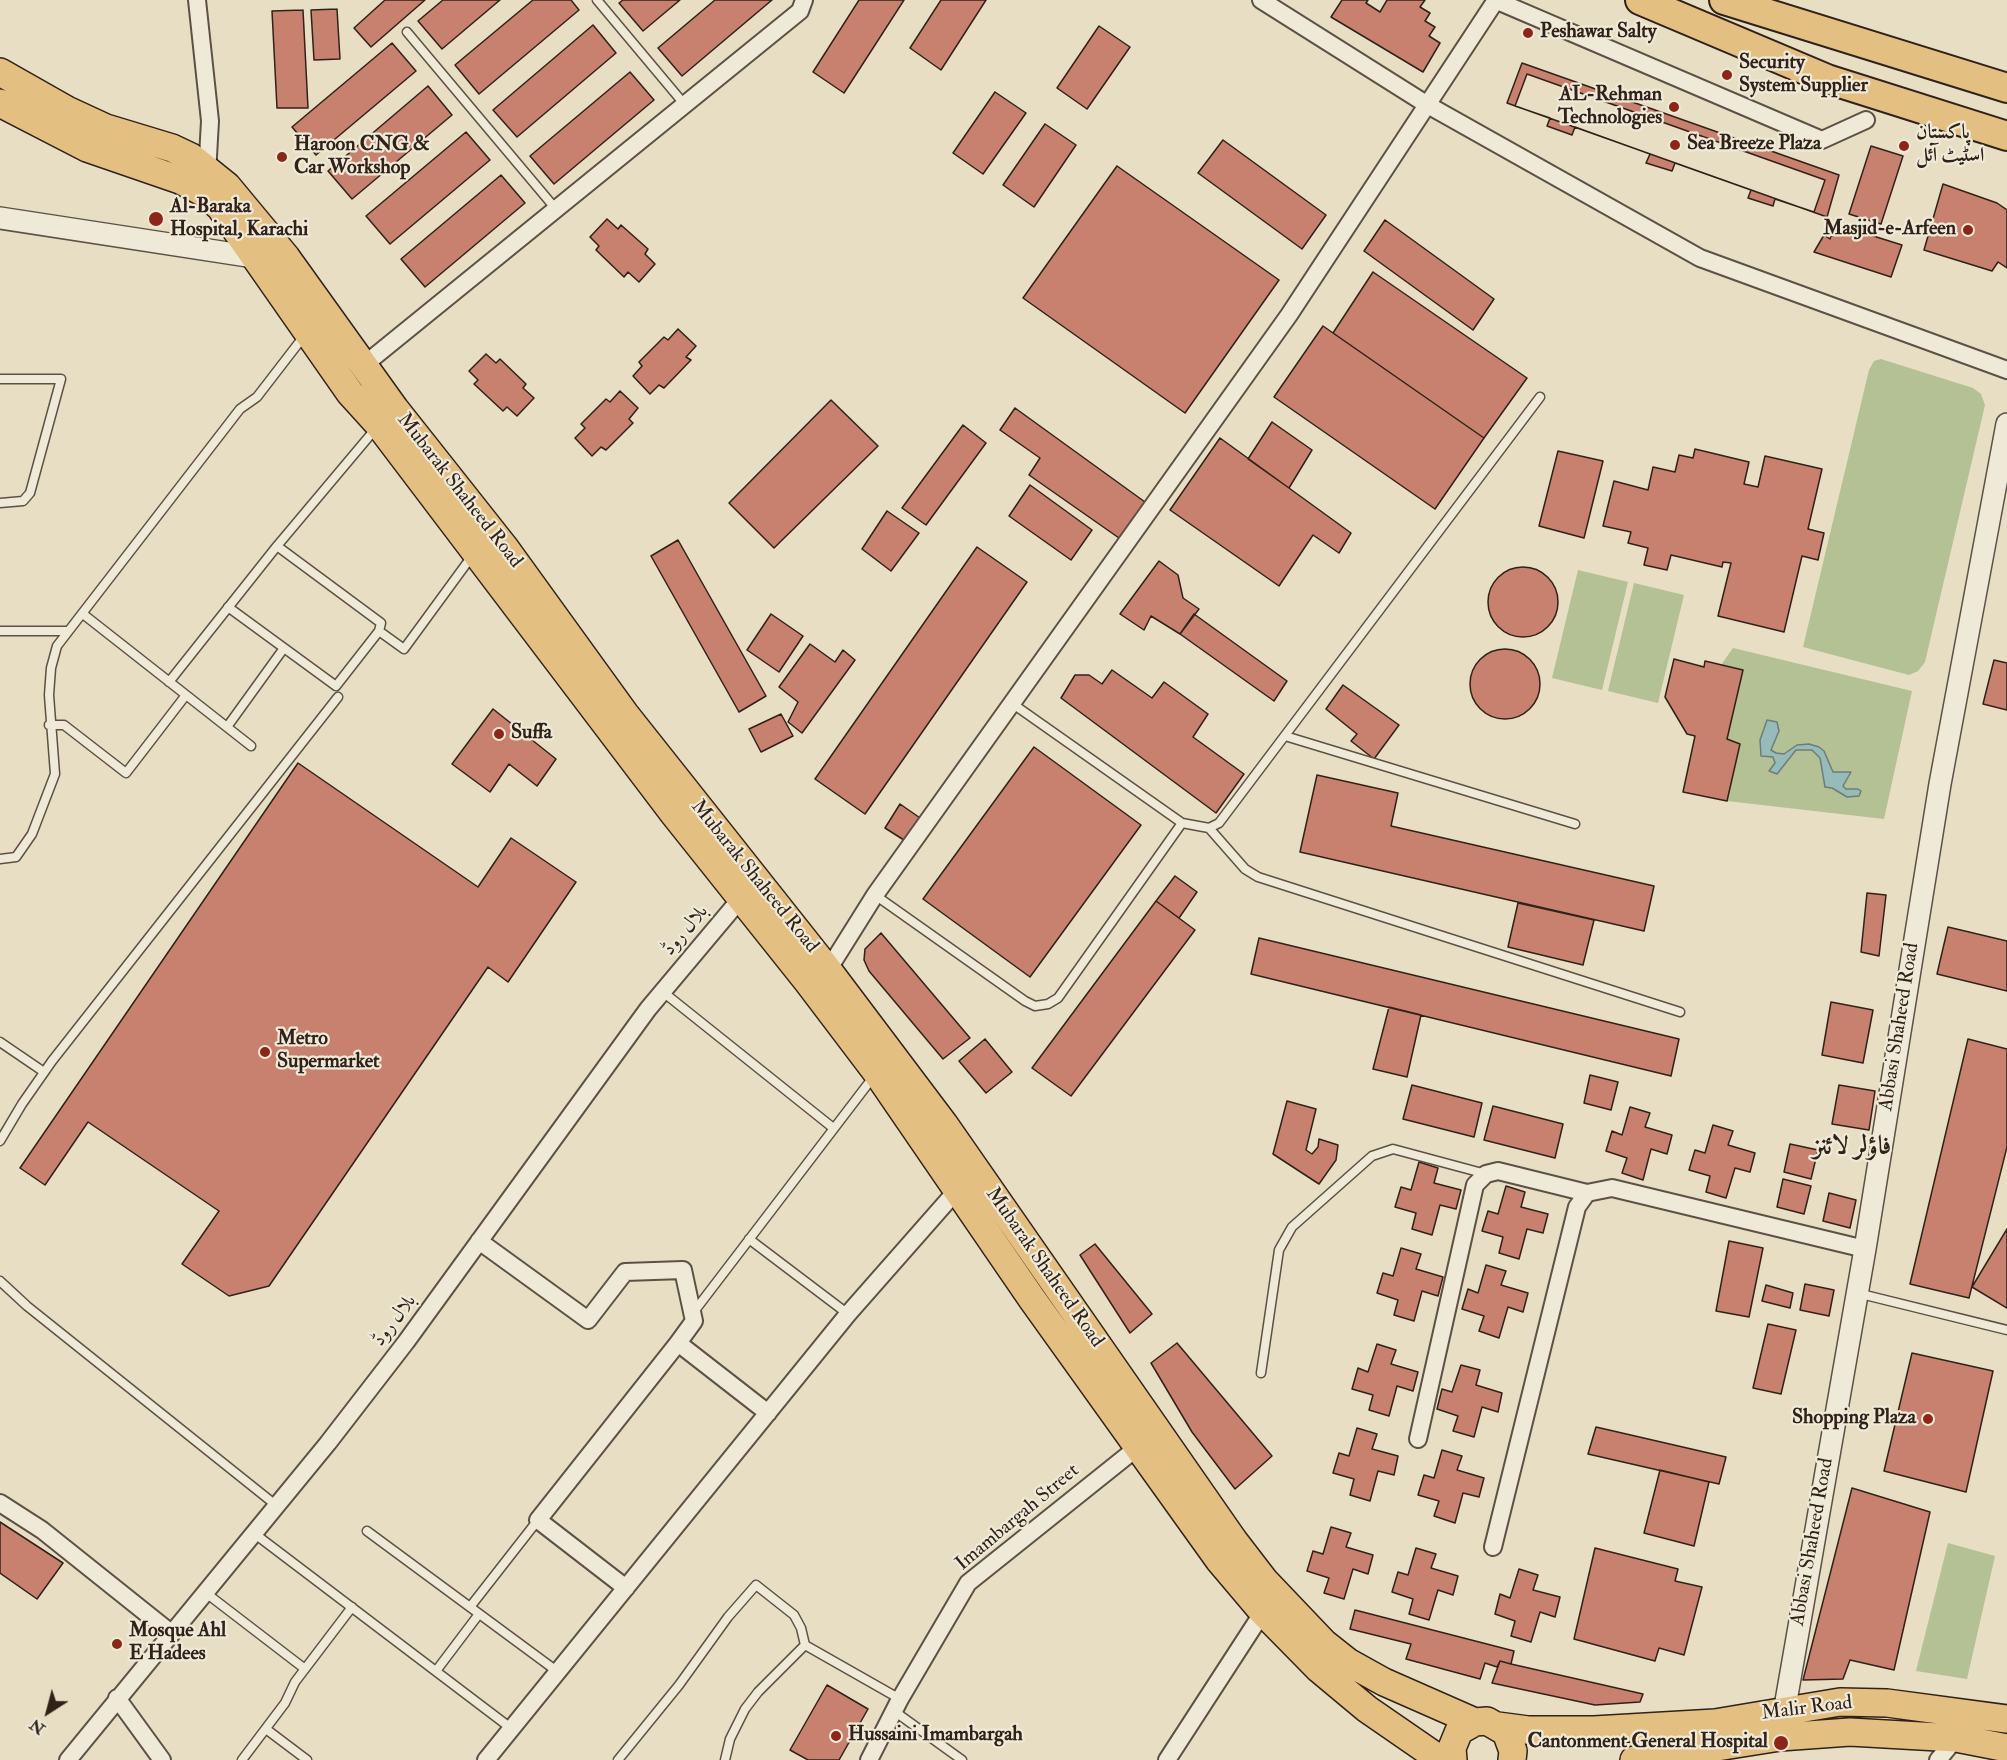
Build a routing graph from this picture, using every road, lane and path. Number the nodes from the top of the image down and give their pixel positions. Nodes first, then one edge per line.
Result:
1 (197, 0) edge
2 (597, 0) edge
3 (804, 0) edge
4 (1261, 0) edge
5 (1496, 0) edge
6 (1640, 0) edge
7 (1724, 0) edge
8 (407, 32) dead end
9 (0, 72) edge
10 (2007, 88) edge
11 (0, 103) edge
12 (1426, 104) junction
13 (685, 105) junction
14 (1866, 120) dead end
15 (2007, 136) edge
16 (206, 180) junction
17 (555, 208) junction
18 (0, 218) edge
19 (285, 257) junction
20 (259, 260) junction
21 (307, 333) junction
22 (364, 365) junction
23 (2007, 370) edge
24 (0, 379) edge
25 (1540, 398) dead end
26 (2007, 424) edge
27 (379, 425) junction
28 (0, 503) edge
29 (277, 546) junction
30 (475, 552) junction
31 (228, 608) junction
32 (83, 614) junction
33 (380, 630) junction
34 (0, 631) edge
35 (68, 631) junction
36 (284, 648) junction
37 (169, 682) junction
38 (186, 695) junction
39 (338, 697) dead end
40 (1013, 704) junction
41 (49, 725) junction
42 (227, 727) junction
43 (1285, 736) junction
44 (251, 746) dead end
45 (1182, 823) junction
46 (1575, 824) dead end
47 (1209, 828) junction
48 (0, 859) edge
49 (875, 895) junction
50 (742, 897) junction
51 (828, 970) junction
52 (663, 992) junction
53 (1680, 1012) dead end
54 (0, 1042) edge
55 (44, 1072) junction
56 (877, 1073) junction
57 (832, 1127) junction
58 (0, 1141) edge
59 (1486, 1174) junction
60 (958, 1189) junction
61 (1587, 1193) junction
62 (749, 1239) junction
63 (479, 1241) junction
64 (1865, 1249) junction
65 (0, 1281) edge
66 (1856, 1293) junction
67 (692, 1314) junction
68 (848, 1314) junction
69 (2007, 1330) edge
70 (678, 1343) junction
71 (1261, 1373) dead end
72 (768, 1413) junction
73 (1418, 1439) dead end
74 (1138, 1447) junction
75 (0, 1503) edge
76 (277, 1507) junction
77 (538, 1520) junction
78 (367, 1531) dead end
79 (255, 1534) junction
80 (1493, 1546) dead end
81 (626, 1588) junction
82 (206, 1593) junction
83 (352, 1607) junction
84 (470, 1607) junction
85 (1263, 1612) junction
86 (479, 1614) junction
87 (171, 1634) junction
88 (805, 1645) junction
89 (305, 1669) junction
90 (436, 1671) junction
91 (558, 1672) junction
92 (117, 1698) junction
93 (897, 1705) junction
94 (1783, 1709) junction
95 (2007, 1719) edge
96 (1487, 1724) junction
97 (512, 1729) junction
98 (266, 1730) junction
99 (1780, 1737) junction
100 (1956, 1738) junction
101 (2007, 1748) edge
102 (1427, 1754) edge
103 (68, 1760) edge
104 (162, 1760) edge
105 (242, 1760) edge
106 (307, 1760) edge
107 (486, 1760) edge
108 (618, 1760) edge
109 (725, 1760) edge
110 (868, 1760) edge
111 (962, 1760) edge
112 (1167, 1760) edge
113 (1453, 1760) edge
114 (1512, 1760) edge
115 (1634, 1760) edge
116 (1938, 1760) edge

1 - 16 street
2 - 13 lane
3 - 13 street
4 - 12 street
5 - 12 street
5 - 14 street
6 - 15 highway
7 - 10 highway
8 - 17 lane
9 - 16 main road, Mubarak Shaheed Road
11 - 16 main road, Mubarak Shaheed Road
12 - 23 street
12 - 40 street
13 - 17 street
16 - 19 main road, Mubarak Shaheed Road
16 - 20 main road, Mubarak Shaheed Road
17 - 22 street
18 - 20 street
19 - 20 street
19 - 22 main road, Mubarak Shaheed Road
20 - 21 main road, Mubarak Shaheed Road
21 - 27 main road, Mubarak Shaheed Road
21 - 32 lane
22 - 51 main road, Mubarak Shaheed Road
24 - 28 lane
25 - 43 lane
26 - 64 street, Abbasi Shaheed Road
27 - 29 lane
27 - 30 main road, Mubarak Shaheed Road
29 - 31 lane
29 - 33 lane
30 - 33 lane
30 - 50 main road, Mubarak Shaheed Road
31 - 36 lane
31 - 37 lane
32 - 35 lane
32 - 37 lane
33 - 36 lane
34 - 35 lane
35 - 41 lane
36 - 42 lane
37 - 38 lane
38 - 41 lane
38 - 42 lane
39 - 55 lane
40 - 45 lane
40 - 49 street
41 - 48 lane
42 - 44 lane
43 - 46 lane
43 - 47 lane
45 - 47 lane
45 - 49 lane
47 - 53 lane
49 - 51 street
50 - 52 street, بلال روڈ
50 - 56 main road, Mubarak Shaheed Road
51 - 96 main road, Mubarak Shaheed Road
52 - 57 lane
52 - 63 street, بلال روڈ
54 - 55 lane
55 - 58 lane
56 - 57 lane
56 - 60 main road, Mubarak Shaheed Road
57 - 62 lane
59 - 61 street
59 - 71 lane
59 - 73 street
60 - 68 street
60 - 74 main road, Mubarak Shaheed Road
61 - 64 street
61 - 80 street
62 - 67 lane
62 - 68 lane
63 - 67 street
63 - 76 street, بلال روڈ
64 - 66 street, Abbasi Shaheed Road
65 - 76 lane
66 - 69 lane
66 - 94 street, Abbasi Shaheed Road
67 - 70 street
68 - 72 street
70 - 72 street
70 - 77 street
72 - 81 street
74 - 85 main road, Mubarak Shaheed Road
74 - 93 street, Imambargah Street
75 - 87 street
76 - 79 street, بلال روڈ
77 - 81 street
77 - 84 lane
78 - 84 lane
79 - 82 street, بلال روڈ
79 - 83 lane
81 - 91 street
82 - 87 street, بلال روڈ
82 - 89 lane
83 - 89 lane
83 - 90 lane
84 - 86 lane
85 - 102 main road, Mubarak Shaheed Road
85 - 112 street
86 - 90 lane
86 - 91 lane
87 - 92 street, بلال روڈ
88 - 93 lane
88 - 108 lane
88 - 109 lane
89 - 98 lane
90 - 97 lane
91 - 97 street
92 - 103 street, بلال روڈ
92 - 104 street
93 - 110 street, Imambargah Street
93 - 111 lane
94 - 95 main road, Malir Road
94 - 96 main road, Malir Road
94 - 99 street, Abbasi Shaheed Road
96 - 113 main road
96 - 114 main road
97 - 107 street
98 - 105 lane
98 - 106 lane
99 - 100 main road, Malir Road
99 - 115 main road, Malir Road
100 - 101 main road, Malir Road
100 - 116 street

